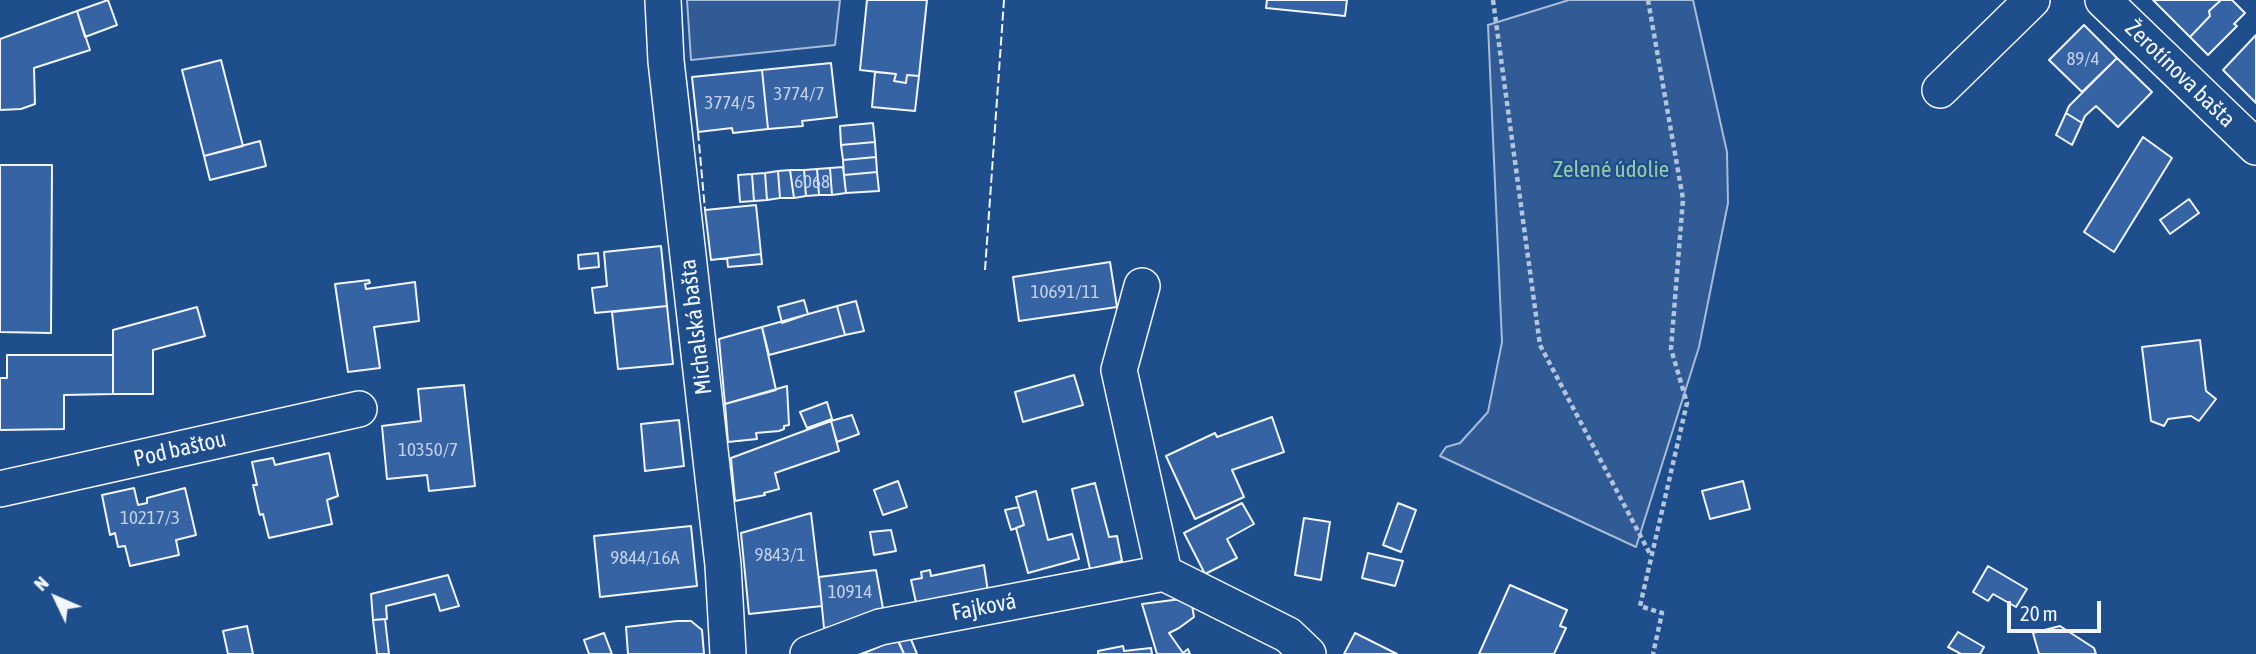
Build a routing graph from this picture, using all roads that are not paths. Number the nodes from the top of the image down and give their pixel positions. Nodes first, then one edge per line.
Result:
1 (663, 0) edge
2 (2103, 0) edge
3 (2012, 6) edge
4 (1940, 90) dead end
5 (2256, 147) edge
6 (1142, 286) dead end
7 (359, 409) dead end
8 (0, 489) edge
9 (1164, 573) junction
10 (728, 654) edge
11 (808, 654) edge
12 (1308, 654) edge

1 - 10 street, Michalská bašta
2 - 5 street, Žerotínova bašta
3 - 4 street
6 - 9 street
7 - 8 street, Pod baštou
9 - 11 street, Fajková
9 - 12 street

